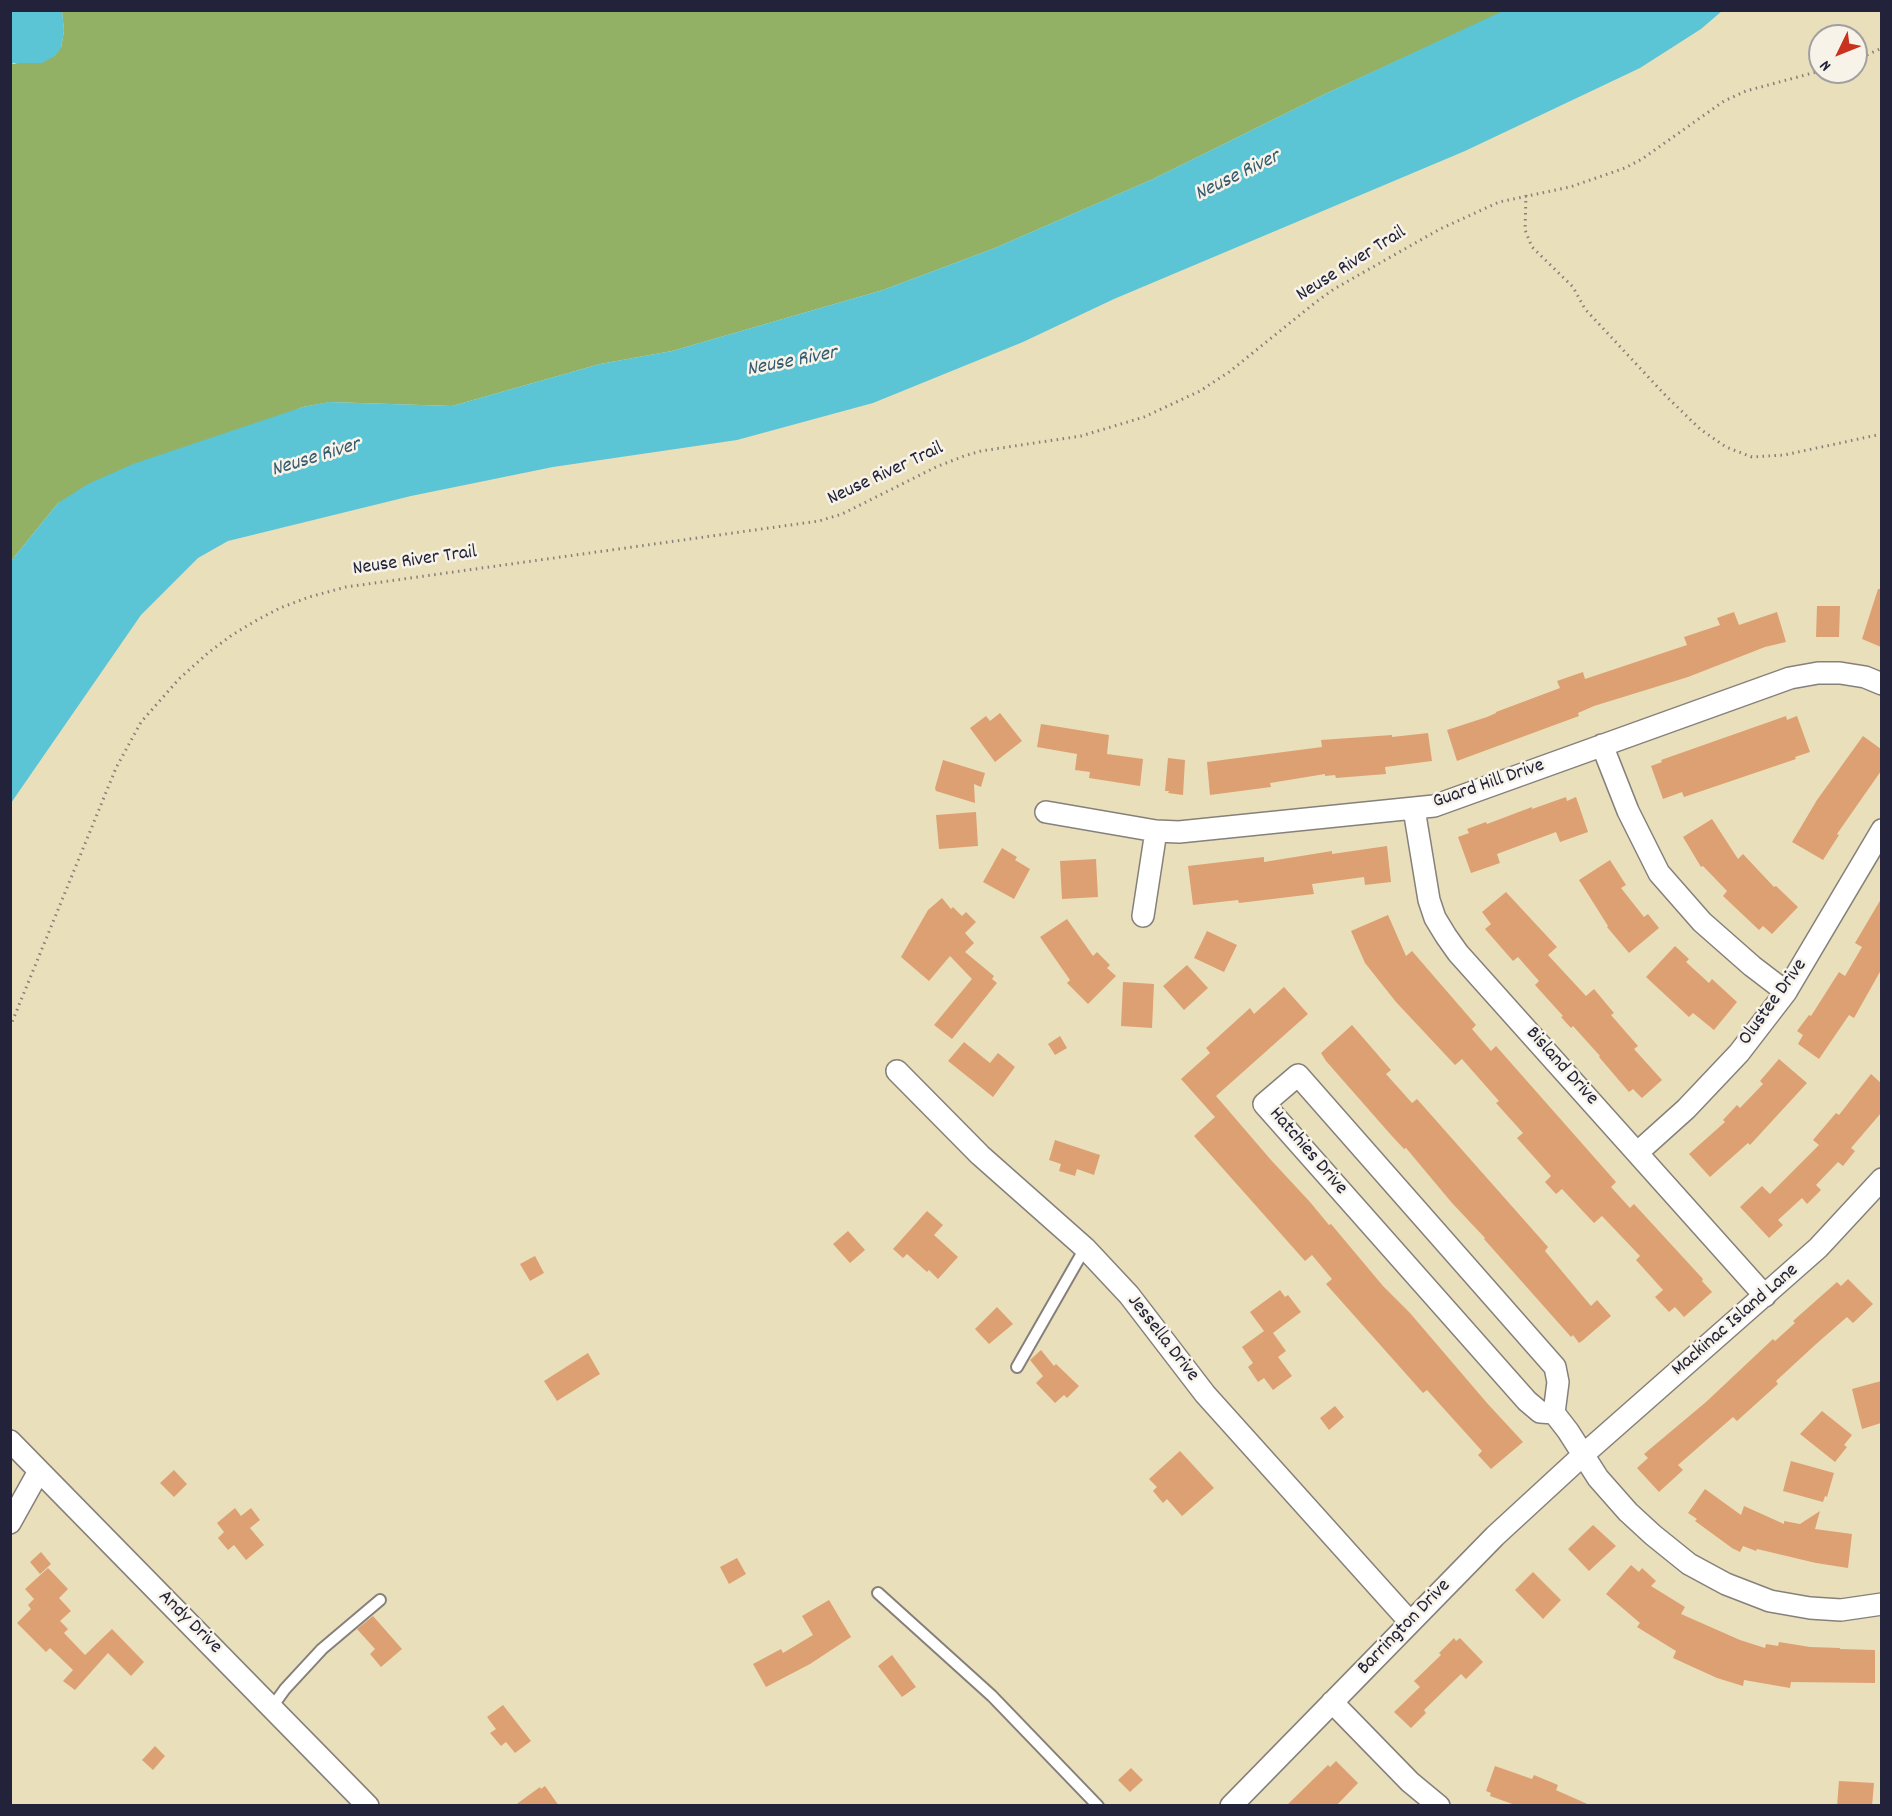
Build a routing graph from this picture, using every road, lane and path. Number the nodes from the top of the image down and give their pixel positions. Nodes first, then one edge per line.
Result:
1 (1808, 74) edge
2 (1526, 195) junction
3 (1881, 434) edge
4 (1881, 684) edge
5 (1602, 745) junction
6 (1414, 809) junction
7 (1046, 812) dead end
8 (1881, 830) edge
9 (1156, 831) junction
10 (1143, 916) dead end
11 (1786, 992) junction
12 (10, 1027) edge
13 (897, 1071) dead end
14 (1637, 1153) junction
15 (1881, 1179) edge
16 (1085, 1248) junction
17 (1766, 1296) junction
18 (1017, 1367) dead end
19 (1554, 1413) junction
20 (10, 1441) edge
21 (1583, 1455) junction
22 (39, 1471) junction
23 (10, 1523) edge
24 (878, 1593) dead end
25 (380, 1600) dead end
26 (1881, 1604) edge
27 (1410, 1622) junction
28 (1332, 1702) junction
29 (272, 1707) junction
30 (368, 1806) edge
31 (1098, 1806) edge
32 (1231, 1806) edge
33 (1439, 1806) edge

1 - 2 path, Neuse River Trail
2 - 3 path
2 - 12 path, Neuse River Trail
4 - 5 street, Guard Hill Drive
5 - 6 street, Guard Hill Drive
5 - 11 street
6 - 9 street, Guard Hill Drive
6 - 14 street, Bisland Drive
7 - 9 street, Guard Hill Drive
8 - 11 street, Olustee Drive
9 - 10 street
11 - 14 street, Olustee Drive
13 - 16 street, Jessella Drive
14 - 17 street, Bisland Drive
15 - 17 street, Mackinac Island Lane
16 - 18 lane
16 - 27 street, Jessella Drive
17 - 21 street, Mackinac Island Lane
19 - 19 street, Hatchies Drive
19 - 21 street
20 - 22 street, Andy Drive
21 - 26 street
21 - 27 street, Barrington Drive
22 - 23 street
22 - 29 street, Andy Drive
24 - 31 lane
25 - 29 lane
27 - 28 street, Barrington Drive
28 - 32 street, Barrington Drive
28 - 33 street
29 - 30 street, Andy Drive

